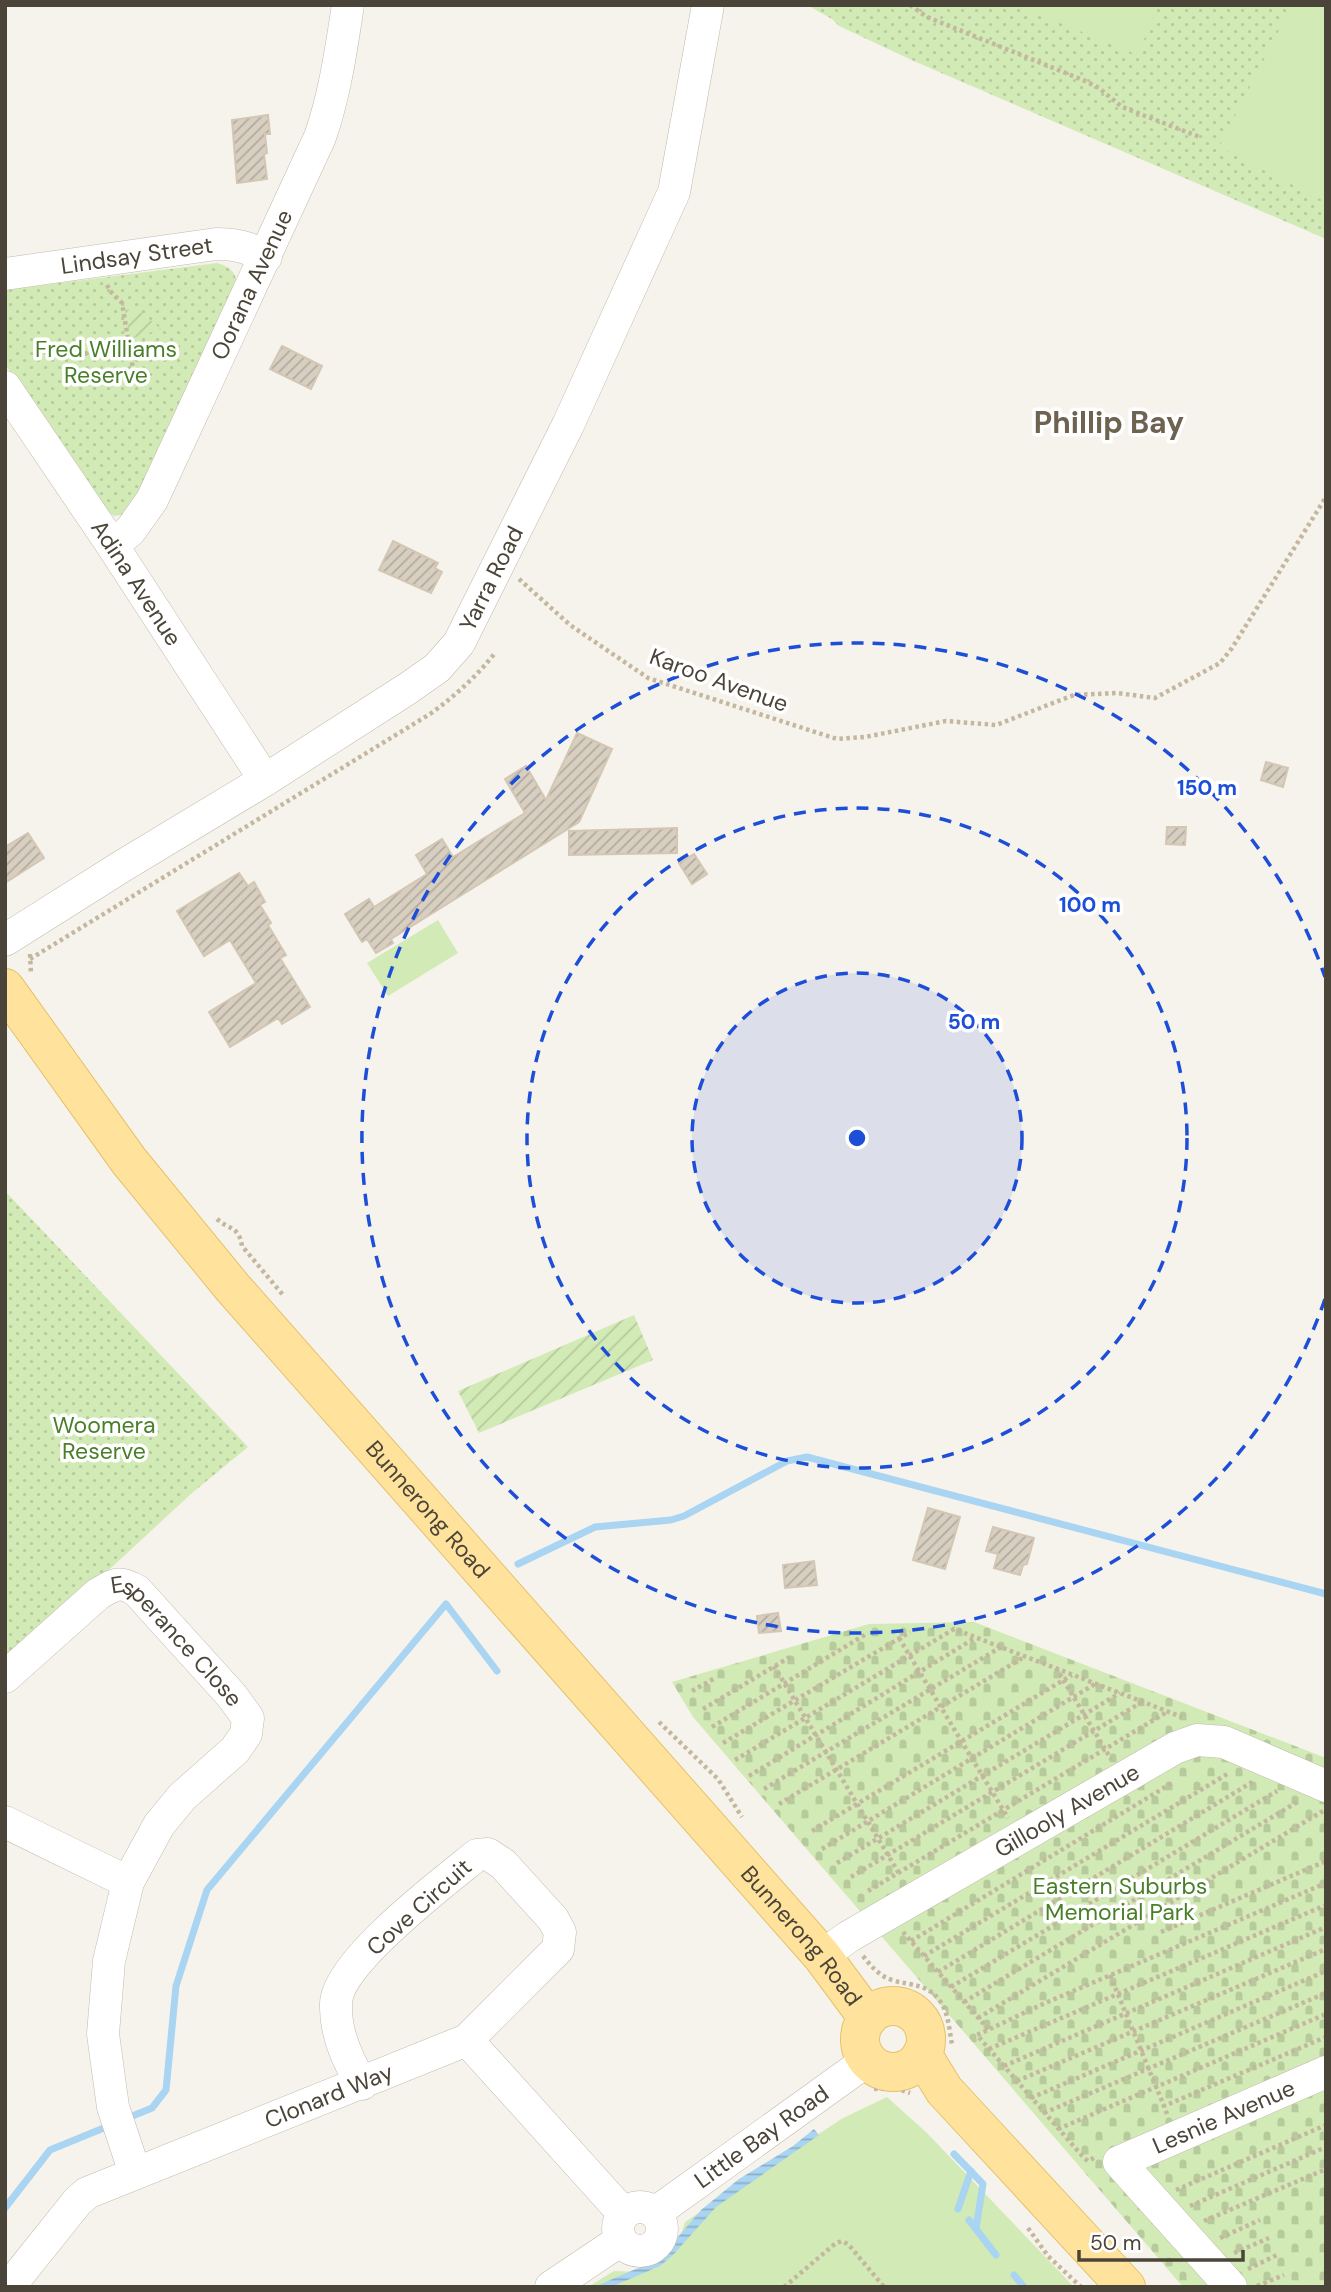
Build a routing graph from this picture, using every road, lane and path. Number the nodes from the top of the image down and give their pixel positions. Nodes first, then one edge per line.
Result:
1 (348, 5) edge
2 (708, 5) edge
3 (910, 5) edge
4 (1200, 137) dead end
5 (266, 257) junction
6 (104, 260) junction
7 (5, 274) edge
8 (129, 340) junction
9 (84, 353) dead end
10 (134, 375) dead end
11 (5, 387) edge
12 (1326, 497) edge
13 (112, 545) junction
14 (499, 561) junction
15 (495, 653) dead end
16 (265, 780) junction
17 (17, 944) edge
18 (19, 985) edge
19 (214, 1215) dead end
20 (287, 1301) dead end
21 (910, 1632) dead end
22 (867, 1633) dead end
23 (899, 1638) junction
24 (976, 1638) junction
25 (1001, 1647) junction
26 (909, 1655) junction
27 (1024, 1656) junction
28 (790, 1657) dead end
29 (774, 1666) junction
30 (1056, 1668) junction
31 (920, 1672) junction
32 (1072, 1674) junction
33 (5, 1676) edge
34 (715, 1678) dead end
35 (1063, 1680) junction
36 (785, 1683) junction
37 (1096, 1684) junction
38 (930, 1689) junction
39 (692, 1690) dead end
40 (1120, 1693) junction
41 (1073, 1697) junction
42 (795, 1700) junction
43 (1142, 1701) junction
44 (941, 1707) junction
45 (703, 1709) dead end
46 (1167, 1712) junction
47 (651, 1714) dead end
48 (1084, 1714) junction
49 (805, 1717) junction
50 (1191, 1721) dead end
51 (712, 1727) dead end
52 (1094, 1731) junction
53 (816, 1735) junction
54 (961, 1741) junction
55 (723, 1743) dead end
56 (1105, 1749) junction
57 (826, 1752) junction
58 (972, 1758) junction
59 (735, 1760) dead end
60 (1115, 1765) dead end
61 (1240, 1767) dead end
62 (836, 1769) junction
63 (749, 1776) dead end
64 (982, 1776) junction
65 (1264, 1776) dead end
66 (1180, 1778) dead end
67 (1288, 1785) dead end
68 (764, 1789) dead end
69 (992, 1792) junction
70 (1313, 1793) edge
71 (730, 1796) dead end
72 (779, 1804) dead end
73 (857, 1804) junction
74 (1003, 1810) junction
75 (1326, 1810) edge
76 (868, 1821) junction
77 (5, 1822) edge
78 (1012, 1825) dead end
79 (812, 1832) dead end
80 (878, 1838) junction
81 (822, 1850) dead end
82 (888, 1855) junction
83 (1326, 1861) edge
84 (837, 1863) dead end
85 (898, 1873) junction
86 (851, 1877) dead end
87 (903, 1880) dead end
88 (128, 1882) junction
89 (1326, 1883) edge
90 (868, 1891) dead end
91 (1326, 1905) edge
92 (897, 1924) dead end
93 (1326, 1927) edge
94 (1161, 1932) dead end
95 (911, 1941) junction
96 (1326, 1948) edge
97 (822, 1955) junction
98 (924, 1956) junction
99 (1326, 1971) edge
100 (938, 1972) junction
101 (1110, 1976) junction
102 (951, 1987) junction
103 (1326, 1993) edge
104 (1117, 1994) junction
105 (964, 2002) junction
106 (1125, 2013) junction
107 (1326, 2014) edge
108 (868, 2018) junction
109 (978, 2018) junction
110 (989, 2030) junction
111 (1133, 2032) junction
112 (1326, 2037) edge
113 (467, 2040) junction
114 (989, 2049) junction
115 (1141, 2051) junction
116 (1004, 2066) junction
117 (1148, 2069) junction
118 (1326, 2071) edge
119 (895, 2075) junction
120 (1017, 2081) junction
121 (362, 2084) junction
122 (1156, 2087) junction
123 (1031, 2098) junction
124 (1164, 2106) junction
125 (1044, 2113) junction
126 (1168, 2116) dead end
127 (1326, 2125) edge
128 (1058, 2129) junction
129 (1326, 2147) edge
130 (1084, 2158) dead end
131 (1326, 2169) edge
132 (135, 2173) junction
133 (1168, 2193) dead end
134 (1186, 2207) dead end
135 (1260, 2220) dead end
136 (666, 2221) junction
137 (1197, 2224) dead end
138 (1026, 2225) dead end
139 (1269, 2238) dead end
140 (625, 2239) junction
141 (1214, 2240) dead end
142 (1277, 2255) dead end
143 (1228, 2256) dead end
144 (1284, 2275) dead end
145 (1237, 2279) edge
146 (9, 2287) edge
147 (551, 2287) edge
148 (784, 2287) edge
149 (884, 2287) edge
150 (1081, 2287) edge
151 (1102, 2287) edge
152 (1126, 2287) edge
153 (1256, 2287) edge

1 - 5 street, Oorana Avenue
2 - 14 street, Yarra Road
3 - 4 path
5 - 6 street, Lindsay Street
5 - 13 street, Oorana Avenue
6 - 7 street, Lindsay Street
6 - 8 path
8 - 9 path
8 - 10 path
11 - 13 street, Adina Avenue
12 - 14 path, Karoo Avenue
13 - 16 street, Adina Avenue
14 - 16 street, Yarra Road
15 - 17 path
16 - 17 street, Yarra Road
17 - 18 path
18 - 97 main road, Bunnerong Road
19 - 20 path
21 - 23 path
22 - 36 path
23 - 26 path
23 - 42 path
24 - 25 path
24 - 26 path
24 - 31 path
25 - 27 path
25 - 38 path
26 - 31 path
26 - 49 path
27 - 30 path
27 - 44 path
28 - 29 path
29 - 36 path
29 - 45 path
30 - 32 path
30 - 35 path
31 - 38 path
31 - 53 path
32 - 35 path
32 - 37 path
33 - 88 street, Esperance Close
34 - 39 path
35 - 41 path
35 - 54 path
36 - 42 path
36 - 51 path
37 - 40 path
37 - 41 path
38 - 44 path
38 - 57 path
40 - 43 path
40 - 48 path
41 - 48 path
41 - 58 path
42 - 49 path
42 - 55 path
43 - 46 path
43 - 52 path
44 - 54 path
44 - 62 path
46 - 50 path
46 - 56 path
47 - 71 path
48 - 52 path
48 - 64 path
49 - 53 path
49 - 59 path
52 - 56 path
52 - 69 path
53 - 57 path
53 - 63 path
54 - 58 path
54 - 73 path
56 - 60 path
56 - 74 path
57 - 62 path
57 - 68 path
58 - 64 path
58 - 76 path
61 - 98 path
62 - 72 path
62 - 73 path
64 - 69 path
64 - 80 path
65 - 100 path
66 - 95 path
67 - 102 path
69 - 74 path
69 - 82 path
70 - 97 street, Gillooly Avenue
70 - 105 path
73 - 76 path
73 - 79 path
74 - 78 path
74 - 85 path
75 - 109 path
76 - 80 path
76 - 81 path
77 - 88 street
80 - 82 path
80 - 84 path
82 - 85 path
82 - 86 path
83 - 94 path
85 - 87 path
85 - 90 path
88 - 132 street, Esperance Close
89 - 101 path
91 - 104 path
92 - 95 path
93 - 106 path
95 - 98 path
96 - 111 path
97 - 108 main road, Bunnerong Road
98 - 100 path
99 - 115 path
100 - 102 path
101 - 104 path
101 - 110 path
102 - 105 path
103 - 117 path
104 - 106 path
104 - 114 path
105 - 109 path
106 - 111 path
106 - 116 path
107 - 122 path
108 - 119 main road
108 - 119 main road
109 - 110 path
110 - 114 path
111 - 115 path
111 - 120 path
112 - 124 path
113 - 121 street, Clonard Way
113 - 121 street, Cove Circuit
113 - 140 street
114 - 116 path
115 - 117 path
115 - 123 path
116 - 120 path
117 - 122 path
117 - 125 path
118 - 145 street, Lesnie Avenue
119 - 136 street, Little Bay Road
119 - 151 main road
119 - 152 main road
120 - 123 path
121 - 132 street, Clonard Way
122 - 124 path
122 - 128 path
123 - 125 path
124 - 126 path
125 - 128 path
127 - 133 path
128 - 130 path
129 - 134 path
131 - 137 path
132 - 146 street, Clonard Way
135 - 141 path
136 - 140 street
136 - 140 path
138 - 150 path
139 - 143 path
140 - 147 street
142 - 145 path
144 - 153 path
148 - 149 path

